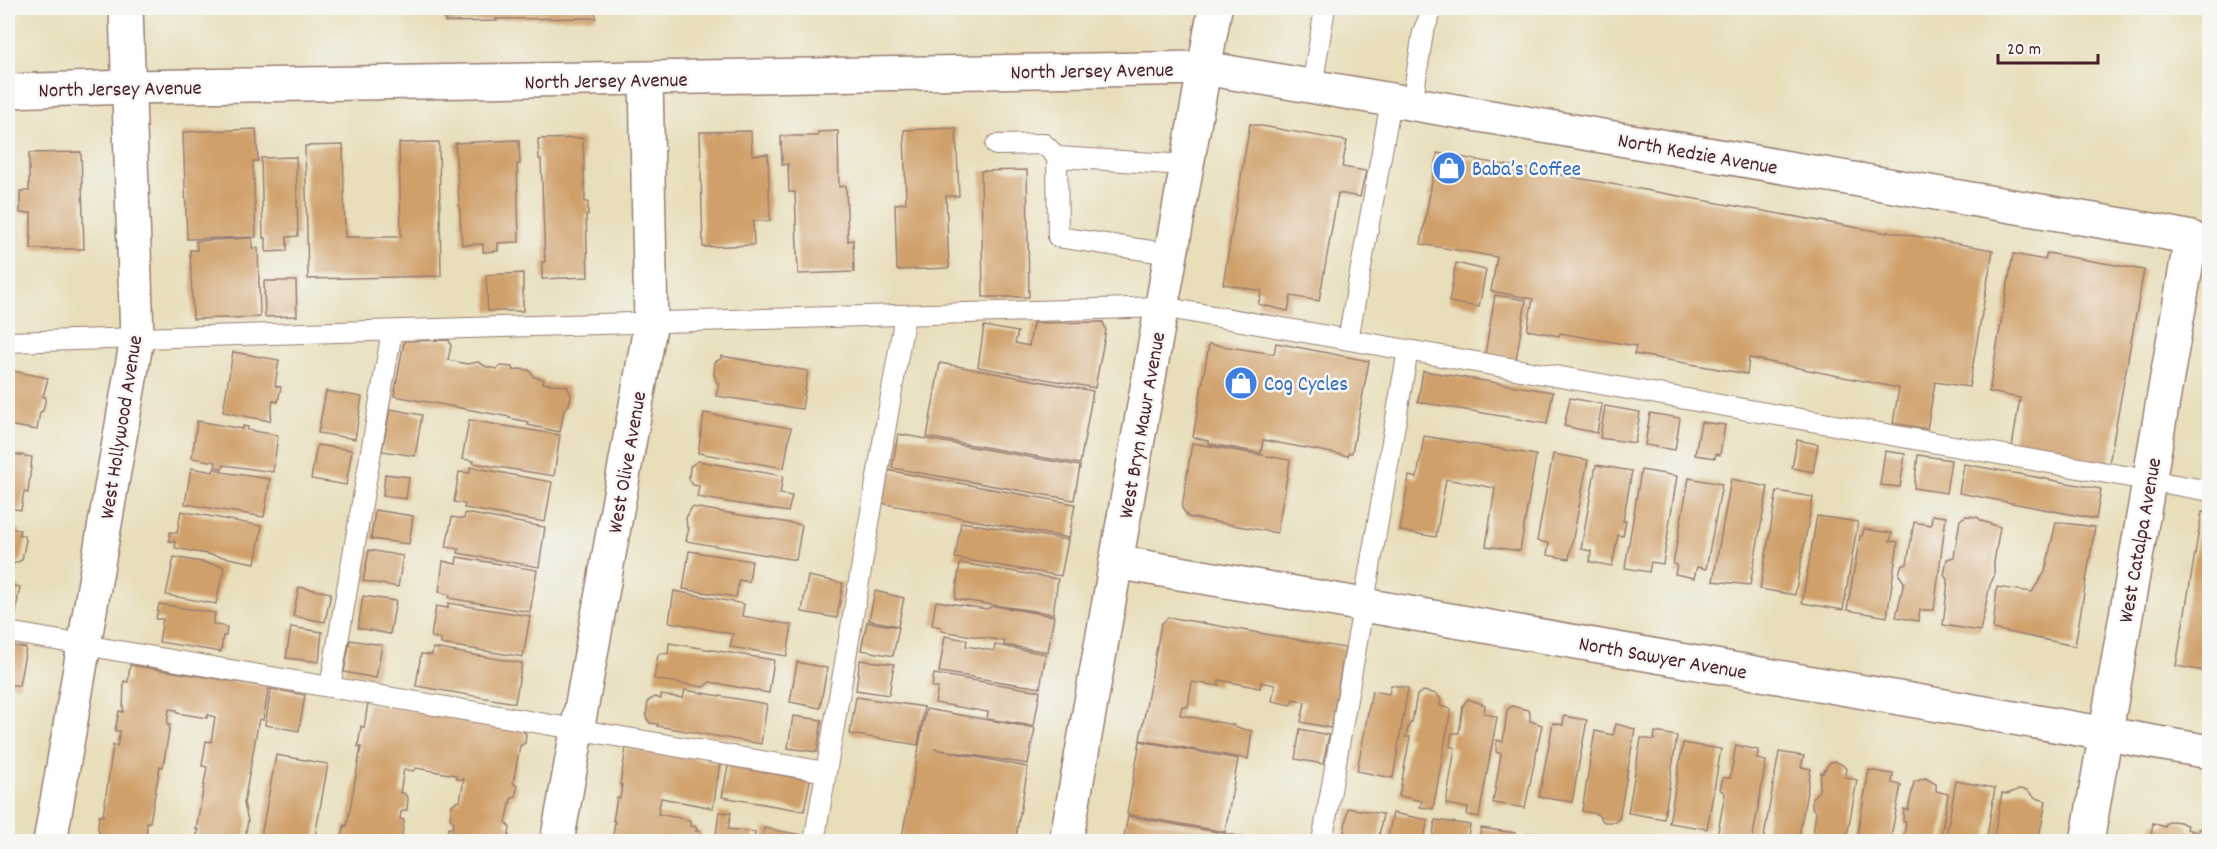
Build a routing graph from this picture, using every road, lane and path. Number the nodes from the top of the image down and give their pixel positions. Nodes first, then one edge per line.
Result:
1 (126, 8) edge
2 (1215, 8) edge
3 (1325, 8) edge
4 (1433, 8) edge
5 (1204, 68) junction
6 (646, 79) junction
7 (130, 87) junction
8 (1312, 87) junction
9 (8, 91) edge
10 (1401, 102) junction
11 (996, 145) dead end
12 (1057, 157) junction
13 (1187, 165) junction
14 (2203, 240) edge
15 (1171, 254) junction
16 (1162, 307) junction
17 (905, 315) junction
18 (651, 322) junction
19 (392, 330) junction
20 (137, 338) junction
21 (1348, 340) junction
22 (8, 342) edge
23 (1408, 350) junction
24 (2149, 480) junction
25 (2210, 491) edge
26 (1116, 562) junction
27 (1363, 606) junction
28 (8, 632) edge
29 (84, 645) junction
30 (330, 687) junction
31 (577, 730) junction
32 (2105, 734) junction
33 (2210, 752) edge
34 (826, 772) junction
35 (50, 842) edge
36 (557, 842) edge
37 (814, 842) edge
38 (1066, 842) edge
39 (1322, 842) edge
40 (2086, 842) edge

1 - 7 street, West Hollywood Avenue
2 - 5 street, West Bryn Mawr Avenue
3 - 8 lane
4 - 10 lane
5 - 6 street, North Jersey Avenue
5 - 8 street, North Kedzie Avenue
5 - 13 street, West Bryn Mawr Avenue
6 - 7 street, North Jersey Avenue
6 - 18 street, West Olive Avenue
7 - 9 street, North Jersey Avenue
7 - 20 street, West Hollywood Avenue
8 - 10 street, North Kedzie Avenue
10 - 14 street, North Kedzie Avenue
10 - 21 lane
11 - 12 lane
12 - 13 lane
12 - 15 lane
13 - 15 street, West Bryn Mawr Avenue
14 - 24 street, West Catalpa Avenue
15 - 16 street, West Bryn Mawr Avenue
16 - 17 lane
16 - 21 lane
16 - 26 street, West Bryn Mawr Avenue
17 - 18 lane
17 - 34 lane
18 - 19 lane
18 - 31 street, West Olive Avenue
19 - 20 lane
19 - 30 lane
20 - 22 lane
20 - 29 street, West Hollywood Avenue
21 - 23 lane
23 - 24 lane
23 - 27 lane
24 - 25 lane
24 - 32 street, West Catalpa Avenue
26 - 27 street, North Sawyer Avenue
26 - 38 street, West Bryn Mawr Avenue
27 - 32 street, North Sawyer Avenue
27 - 39 lane
28 - 29 lane
29 - 30 lane
29 - 35 street, West Hollywood Avenue
30 - 31 lane
31 - 34 lane
31 - 36 street, West Olive Avenue
32 - 33 street, North Sawyer Avenue
32 - 40 street, West Catalpa Avenue
34 - 37 lane

